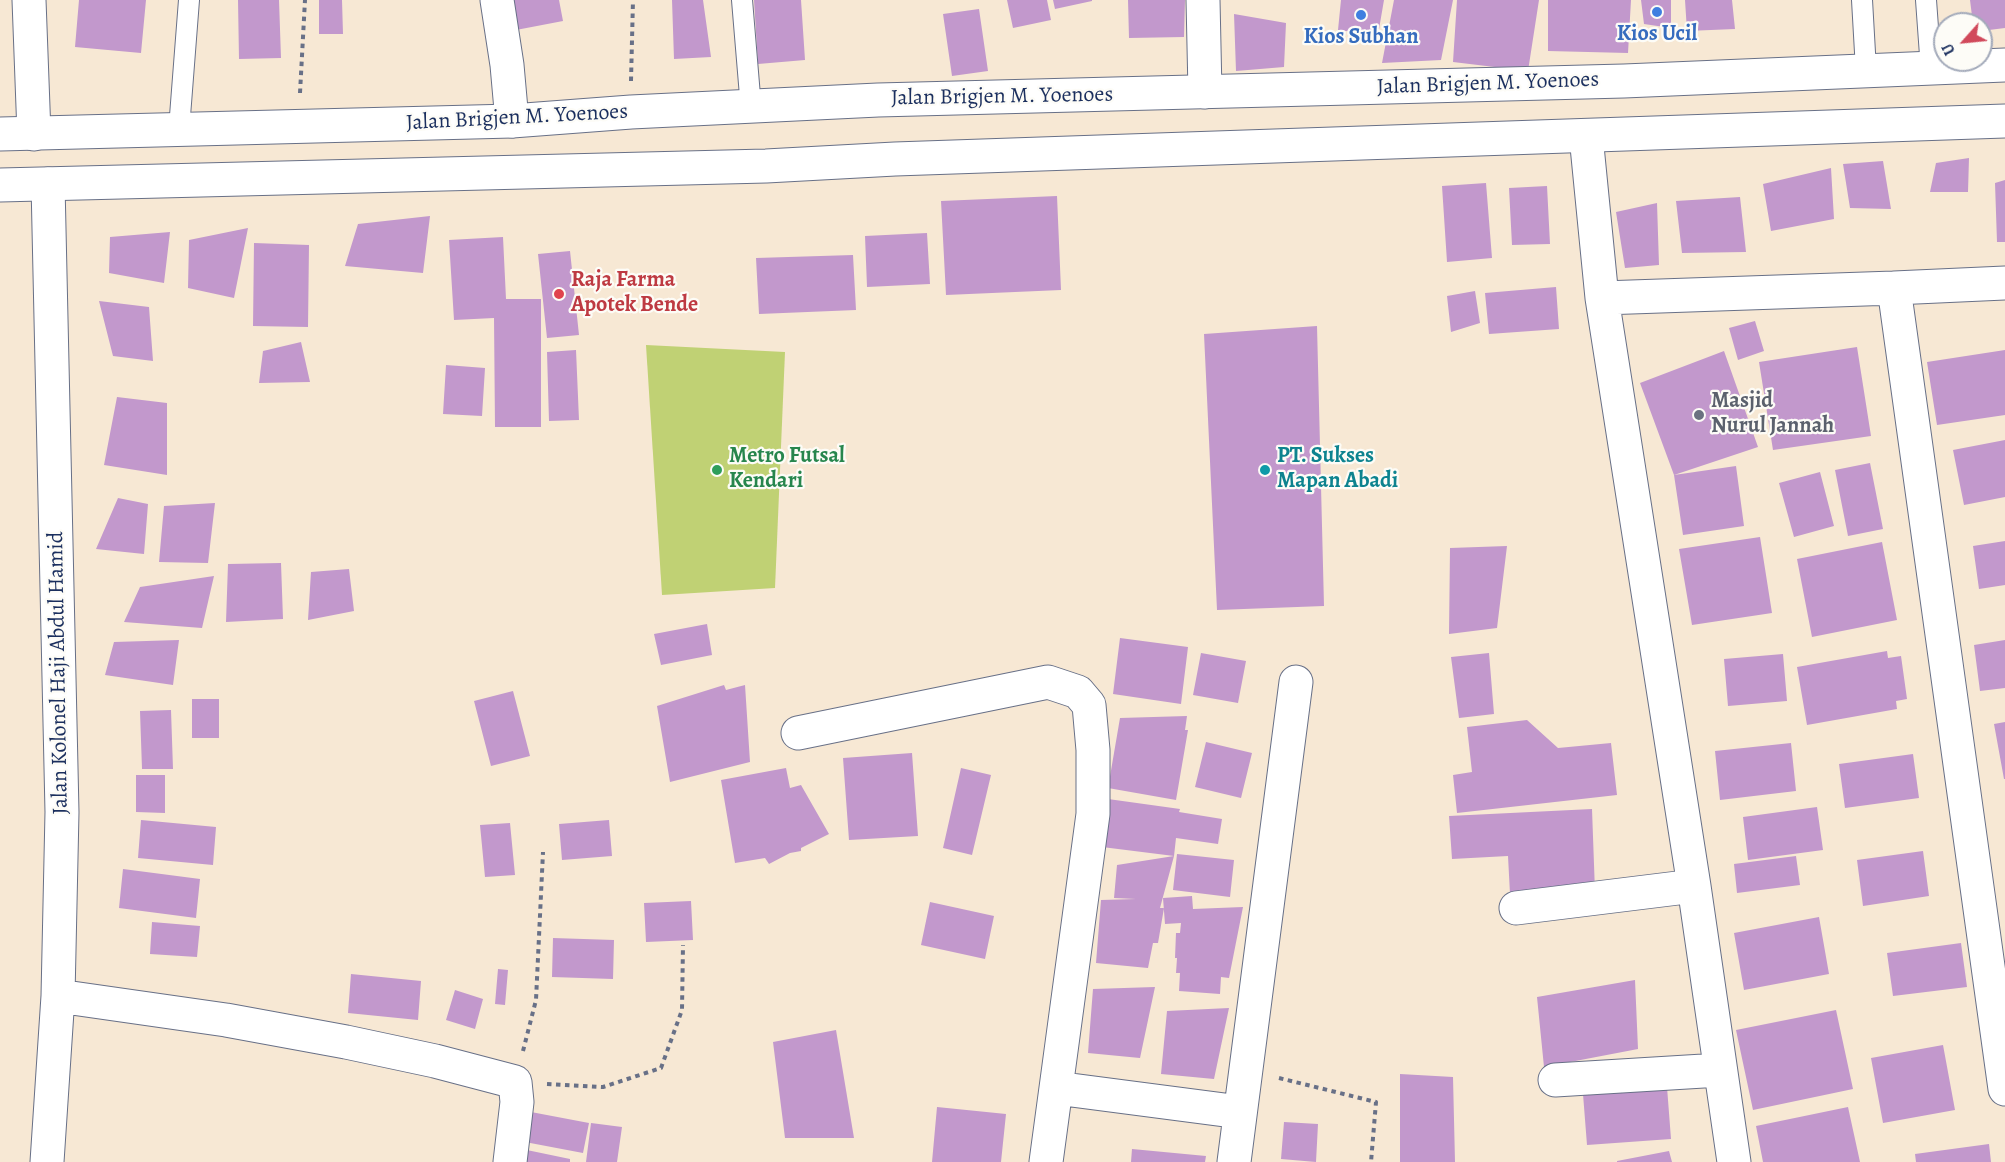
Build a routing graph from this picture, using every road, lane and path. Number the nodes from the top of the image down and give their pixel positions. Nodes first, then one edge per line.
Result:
1 (28, 0) edge
2 (189, 0) edge
3 (305, 0) edge
4 (497, 0) edge
5 (633, 0) edge
6 (742, 0) edge
7 (1203, 0) edge
8 (1862, 0) edge
9 (1926, 0) edge
10 (2005, 65) edge
11 (1931, 69) junction
12 (1866, 70) junction
13 (1205, 92) junction
14 (751, 108) junction
15 (631, 112) junction
16 (512, 121) junction
17 (2005, 121) edge
18 (298, 127) junction
19 (179, 129) junction
20 (0, 134) edge
21 (34, 134) junction
22 (1586, 136) junction
23 (48, 184) junction
24 (0, 185) edge
25 (2005, 283) edge
26 (1894, 288) junction
27 (1602, 298) junction
28 (1296, 682) dead end
29 (798, 733) dead end
30 (543, 852) dead end
31 (1694, 886) junction
32 (1516, 908) dead end
33 (683, 945) dead end
34 (58, 996) junction
35 (1245, 1070) junction
36 (1720, 1070) junction
37 (1555, 1080) dead end
38 (515, 1082) junction
39 (1056, 1088) junction
40 (2005, 1089) edge
41 (1240, 1112) junction
42 (47, 1162) edge
43 (510, 1162) edge
44 (1046, 1162) edge
45 (1234, 1162) edge
46 (1371, 1162) edge
47 (1734, 1162) edge

1 - 21 street
2 - 19 lane
3 - 18 path
4 - 16 street
5 - 15 path
6 - 14 lane
7 - 13 street
8 - 12 lane
9 - 11 lane
10 - 11 street, Jalan Brigjen M. Yoenoes
11 - 12 street, Jalan Brigjen M. Yoenoes
12 - 13 street, Jalan Brigjen M. Yoenoes
13 - 14 street, Jalan Brigjen M. Yoenoes
14 - 15 street, Jalan Brigjen M. Yoenoes
15 - 16 street, Jalan Brigjen M. Yoenoes
16 - 18 street, Jalan Brigjen M. Yoenoes
17 - 22 street
18 - 19 street, Jalan Brigjen M. Yoenoes
19 - 21 street, Jalan Brigjen M. Yoenoes
20 - 21 street, Jalan Brigjen M. Yoenoes
22 - 23 street
22 - 27 street
23 - 24 street
23 - 34 street, Jalan Kolonel Haji Abdul Hamid
25 - 26 street
26 - 27 street
26 - 40 street
27 - 31 street
28 - 35 street
29 - 39 street
30 - 38 path
31 - 32 street
31 - 36 street
33 - 38 path
34 - 38 street
34 - 42 street, Jalan Kolonel Haji Abdul Hamid
35 - 41 street
35 - 46 path
36 - 37 street
36 - 47 street
38 - 43 street
39 - 41 street
39 - 44 street
41 - 45 street

